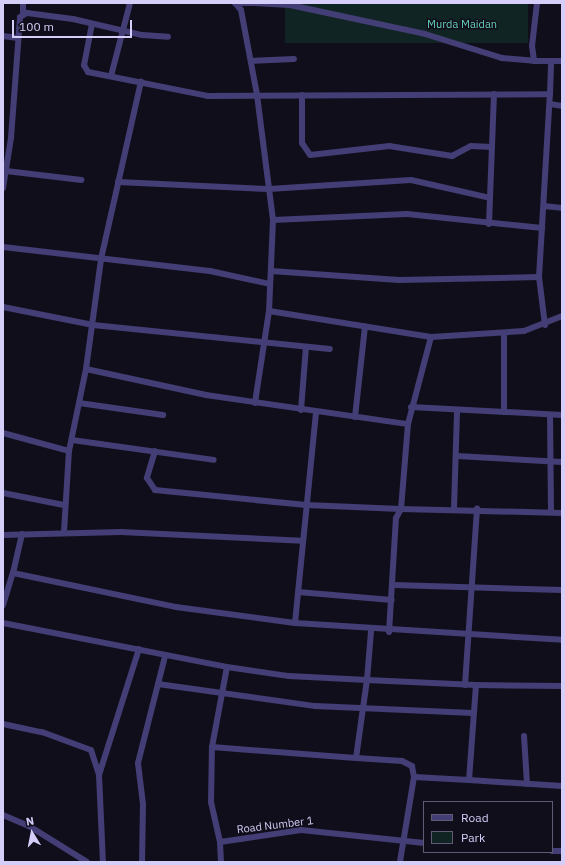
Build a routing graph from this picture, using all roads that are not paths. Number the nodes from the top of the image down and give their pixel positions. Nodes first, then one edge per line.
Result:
1 (23, 3) edge
2 (130, 3) edge
3 (235, 3) edge
4 (254, 3) edge
5 (537, 3) edge
6 (290, 4) edge
7 (23, 15) junction
8 (92, 24) junction
9 (123, 31) junction
10 (3, 36) edge
11 (168, 37) dead end
12 (18, 38) junction
13 (294, 59) dead end
14 (250, 61) junction
15 (534, 61) junction
16 (550, 61) junction
17 (562, 61) edge
18 (111, 76) junction
19 (141, 81) junction
20 (494, 94) junction
21 (550, 94) junction
22 (257, 95) junction
23 (302, 95) junction
24 (550, 104) junction
25 (562, 106) edge
26 (492, 147) junction
27 (6, 171) junction
28 (81, 180) dead end
29 (118, 182) junction
30 (3, 188) edge
31 (269, 189) junction
32 (490, 198) junction
33 (544, 206) junction
34 (562, 208) edge
35 (273, 220) junction
36 (489, 224) junction
37 (542, 228) junction
38 (3, 247) edge
39 (101, 260) junction
40 (271, 270) junction
41 (539, 277) junction
42 (270, 284) junction
43 (3, 307) edge
44 (270, 311) junction
45 (562, 316) edge
46 (93, 325) junction
47 (544, 325) junction
48 (365, 327) junction
49 (504, 334) junction
50 (431, 337) junction
51 (266, 343) junction
52 (306, 347) junction
53 (330, 349) dead end
54 (86, 369) junction
55 (79, 403) junction
56 (255, 403) junction
57 (411, 407) junction
58 (301, 410) junction
59 (457, 410) junction
60 (316, 412) junction
61 (504, 412) junction
62 (163, 415) dead end
63 (550, 415) junction
64 (562, 415) edge
65 (355, 417) junction
66 (408, 424) junction
67 (3, 433) edge
68 (72, 440) junction
69 (69, 451) junction
70 (155, 451) junction
71 (457, 456) junction
72 (214, 460) dead end
73 (550, 461) junction
74 (562, 462) edge
75 (3, 493) edge
76 (64, 504) junction
77 (306, 505) junction
78 (454, 508) junction
79 (477, 508) junction
80 (401, 509) junction
81 (551, 512) junction
82 (562, 513) edge
83 (64, 532) junction
84 (22, 534) junction
85 (3, 535) edge
86 (302, 541) junction
87 (13, 573) junction
88 (394, 584) junction
89 (472, 586) junction
90 (562, 590) edge
91 (298, 592) junction
92 (392, 600) junction
93 (3, 605) edge
94 (3, 623) edge
95 (295, 623) junction
96 (371, 631) junction
97 (389, 632) junction
98 (469, 636) junction
99 (562, 640) edge
100 (139, 649) junction
101 (165, 656) junction
102 (227, 667) junction
103 (367, 680) junction
104 (158, 684) junction
105 (465, 685) junction
106 (476, 685) junction
107 (562, 686) edge
108 (223, 695) junction
109 (363, 708) junction
110 (473, 713) junction
111 (3, 724) edge
112 (524, 736) dead end
113 (212, 747) junction
114 (356, 758) junction
115 (99, 775) junction
116 (414, 777) junction
117 (469, 780) junction
118 (527, 784) junction
119 (562, 786) edge
120 (3, 815) edge
121 (404, 841) junction
122 (220, 842) junction
123 (423, 842) edge
124 (87, 862) edge
125 (103, 862) edge
126 (142, 862) edge
127 (221, 862) edge
128 (400, 862) edge

1 - 7 street
2 - 9 street
3 - 4 street
3 - 14 street
4 - 6 street
5 - 15 street
6 - 15 street
7 - 8 street
7 - 12 street
8 - 9 street
8 - 18 street
9 - 11 street
9 - 18 street
10 - 12 street
12 - 27 street
13 - 14 street
14 - 22 street
15 - 16 street
16 - 17 street
16 - 21 street
18 - 19 street
19 - 22 street
19 - 29 street
20 - 21 street
20 - 23 street
20 - 26 street
21 - 24 street
22 - 23 street
22 - 31 street
23 - 26 street
24 - 25 street
24 - 33 street
26 - 32 street
27 - 28 street
27 - 30 street
29 - 31 street
29 - 39 street
31 - 32 street
31 - 35 street
32 - 36 street
33 - 34 street
33 - 37 street
35 - 36 street
35 - 40 street
36 - 37 street
37 - 41 street
38 - 39 street
39 - 42 street
39 - 46 street
40 - 41 street
40 - 42 street
41 - 47 street
42 - 44 street
43 - 46 street
44 - 48 street
44 - 51 street
45 - 47 street
46 - 51 street
46 - 54 street
47 - 49 street
48 - 50 street
48 - 65 street
49 - 50 street
49 - 61 street
50 - 57 street
51 - 52 street
51 - 56 street
52 - 53 street
52 - 58 street
54 - 55 street
54 - 56 street
55 - 62 street
55 - 68 street
56 - 58 street
57 - 59 street
57 - 66 street
58 - 60 street
59 - 61 street
59 - 71 street
60 - 65 street
60 - 77 street
61 - 63 street
63 - 64 street
63 - 73 street
65 - 66 street
66 - 80 street
67 - 69 street
68 - 69 street
68 - 70 street
69 - 76 street
70 - 72 street
70 - 77 street
71 - 73 street
71 - 78 street
73 - 74 street
73 - 81 street
75 - 76 street
76 - 83 street
77 - 80 street
77 - 86 street
78 - 79 street
78 - 80 street
79 - 81 street
79 - 89 street
80 - 88 street
81 - 82 street
83 - 84 street
83 - 86 street
84 - 85 street
84 - 87 street
86 - 91 street
87 - 93 street
87 - 95 street
88 - 89 street
88 - 92 street
89 - 90 street
89 - 98 street
91 - 92 street
91 - 95 street
92 - 97 street
94 - 100 street
95 - 96 street
96 - 97 street
96 - 103 street
97 - 98 street
98 - 99 street
98 - 105 street
100 - 101 street
100 - 115 street
101 - 102 street
101 - 104 street
102 - 103 street
102 - 108 street
103 - 105 street
103 - 109 street
104 - 108 street
104 - 126 street
105 - 106 street
106 - 107 street
106 - 110 street
108 - 109 street
108 - 113 street
109 - 110 street
109 - 114 street
110 - 117 street
111 - 115 street
112 - 118 street
113 - 114 street
113 - 122 street
114 - 116 street
115 - 125 street
116 - 117 street
116 - 121 street
117 - 118 street
118 - 119 street
120 - 124 street
121 - 122 street, Road Number 1
121 - 123 street, Road Number 1
121 - 128 street
122 - 127 street

